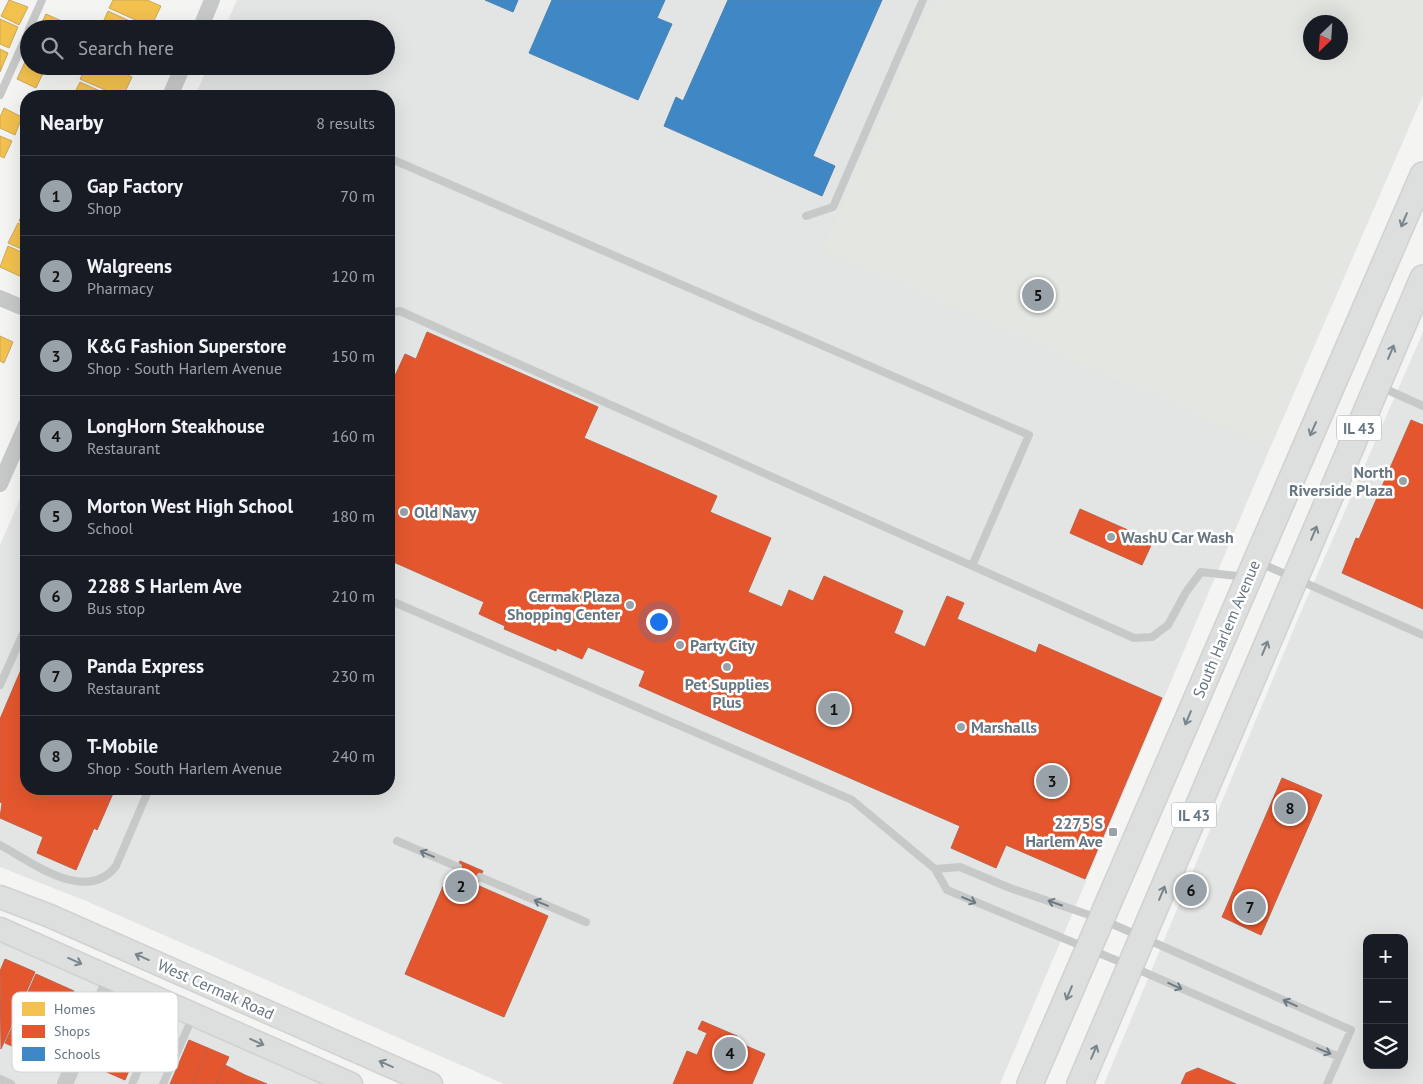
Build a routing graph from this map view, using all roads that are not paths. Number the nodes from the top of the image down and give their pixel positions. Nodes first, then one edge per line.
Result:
1 (42, 0) edge
2 (212, 0) edge
3 (923, 0) edge
4 (33, 20) edge
5 (204, 20) edge
6 (20, 50) edge
7 (179, 75) edge
8 (173, 90) edge
9 (0, 95) edge
10 (395, 161) edge
11 (1423, 175) edge
12 (806, 216) dead end
13 (1423, 278) edge
14 (0, 298) edge
15 (20, 306) edge
16 (395, 312) edge
17 (1377, 385) junction
18 (1423, 406) edge
19 (20, 439) edge
20 (0, 484) edge
21 (972, 566) junction
22 (1251, 569) junction
23 (1295, 578) junction
24 (395, 603) edge
25 (1423, 635) edge
26 (20, 640) edge
27 (0, 685) edge
28 (146, 795) edge
29 (397, 841) dead end
30 (0, 845) edge
31 (458, 867) dead end
32 (935, 869) junction
33 (480, 877) dead end
34 (0, 897) edge
35 (1101, 919) junction
36 (586, 922) dead end
37 (0, 929) edge
38 (1142, 938) junction
39 (1089, 948) junction
40 (1130, 966) junction
41 (112, 978) junction
42 (106, 992) edge
43 (144, 992) edge
44 (178, 1007) edge
45 (185, 1010) junction
46 (178, 1016) edge
47 (178, 1034) edge
48 (1339, 1057) junction
49 (137, 1072) edge
50 (167, 1072) edge
51 (0, 1079) edge
52 (11, 1084) edge
53 (132, 1084) edge
54 (163, 1084) edge
55 (351, 1084) edge
56 (430, 1084) edge
57 (1030, 1084) edge
58 (1080, 1084) edge
59 (1327, 1084) edge

1 - 4 lane
2 - 5 street
3 - 12 lane
6 - 9 lane
7 - 8 street
10 - 21 lane
11 -> 22 main road, South Harlem Avenue / IL 43
17 -> 13 main road, IL 43
14 - 15 street
16 - 21 lane
17 - 18 lane
23 -> 17 main road, IL 43
19 - 20 street
21 - 22 lane
22 - 23 lane
22 -> 35 main road, South Harlem Avenue / IL 43
23 - 25 lane
38 -> 23 main road, IL 43
24 - 32 lane
26 - 27 lane
28 - 30 lane
31 -> 29 lane
35 -> 32 lane
32 -> 39 lane
36 -> 33 lane
56 -> 34 main road, West Cermak Road
35 - 38 lane
35 - 39 main road, South Harlem Avenue / IL 43
37 -> 41 main road, West Cermak Road
38 - 40 main road, IL 43
48 -> 38 lane
39 - 40 lane
39 -> 57 main road, South Harlem Avenue / IL 43
40 -> 48 lane
58 -> 40 main road, IL 43
41 - 42 street
41 - 43 main road, West Cermak Road
44 - 45 main road, West Cermak Road
45 - 46 lane
45 - 47 lane
45 -> 55 main road, West Cermak Road
48 - 59 lane
49 - 53 lane
50 - 54 lane
51 - 52 lane

